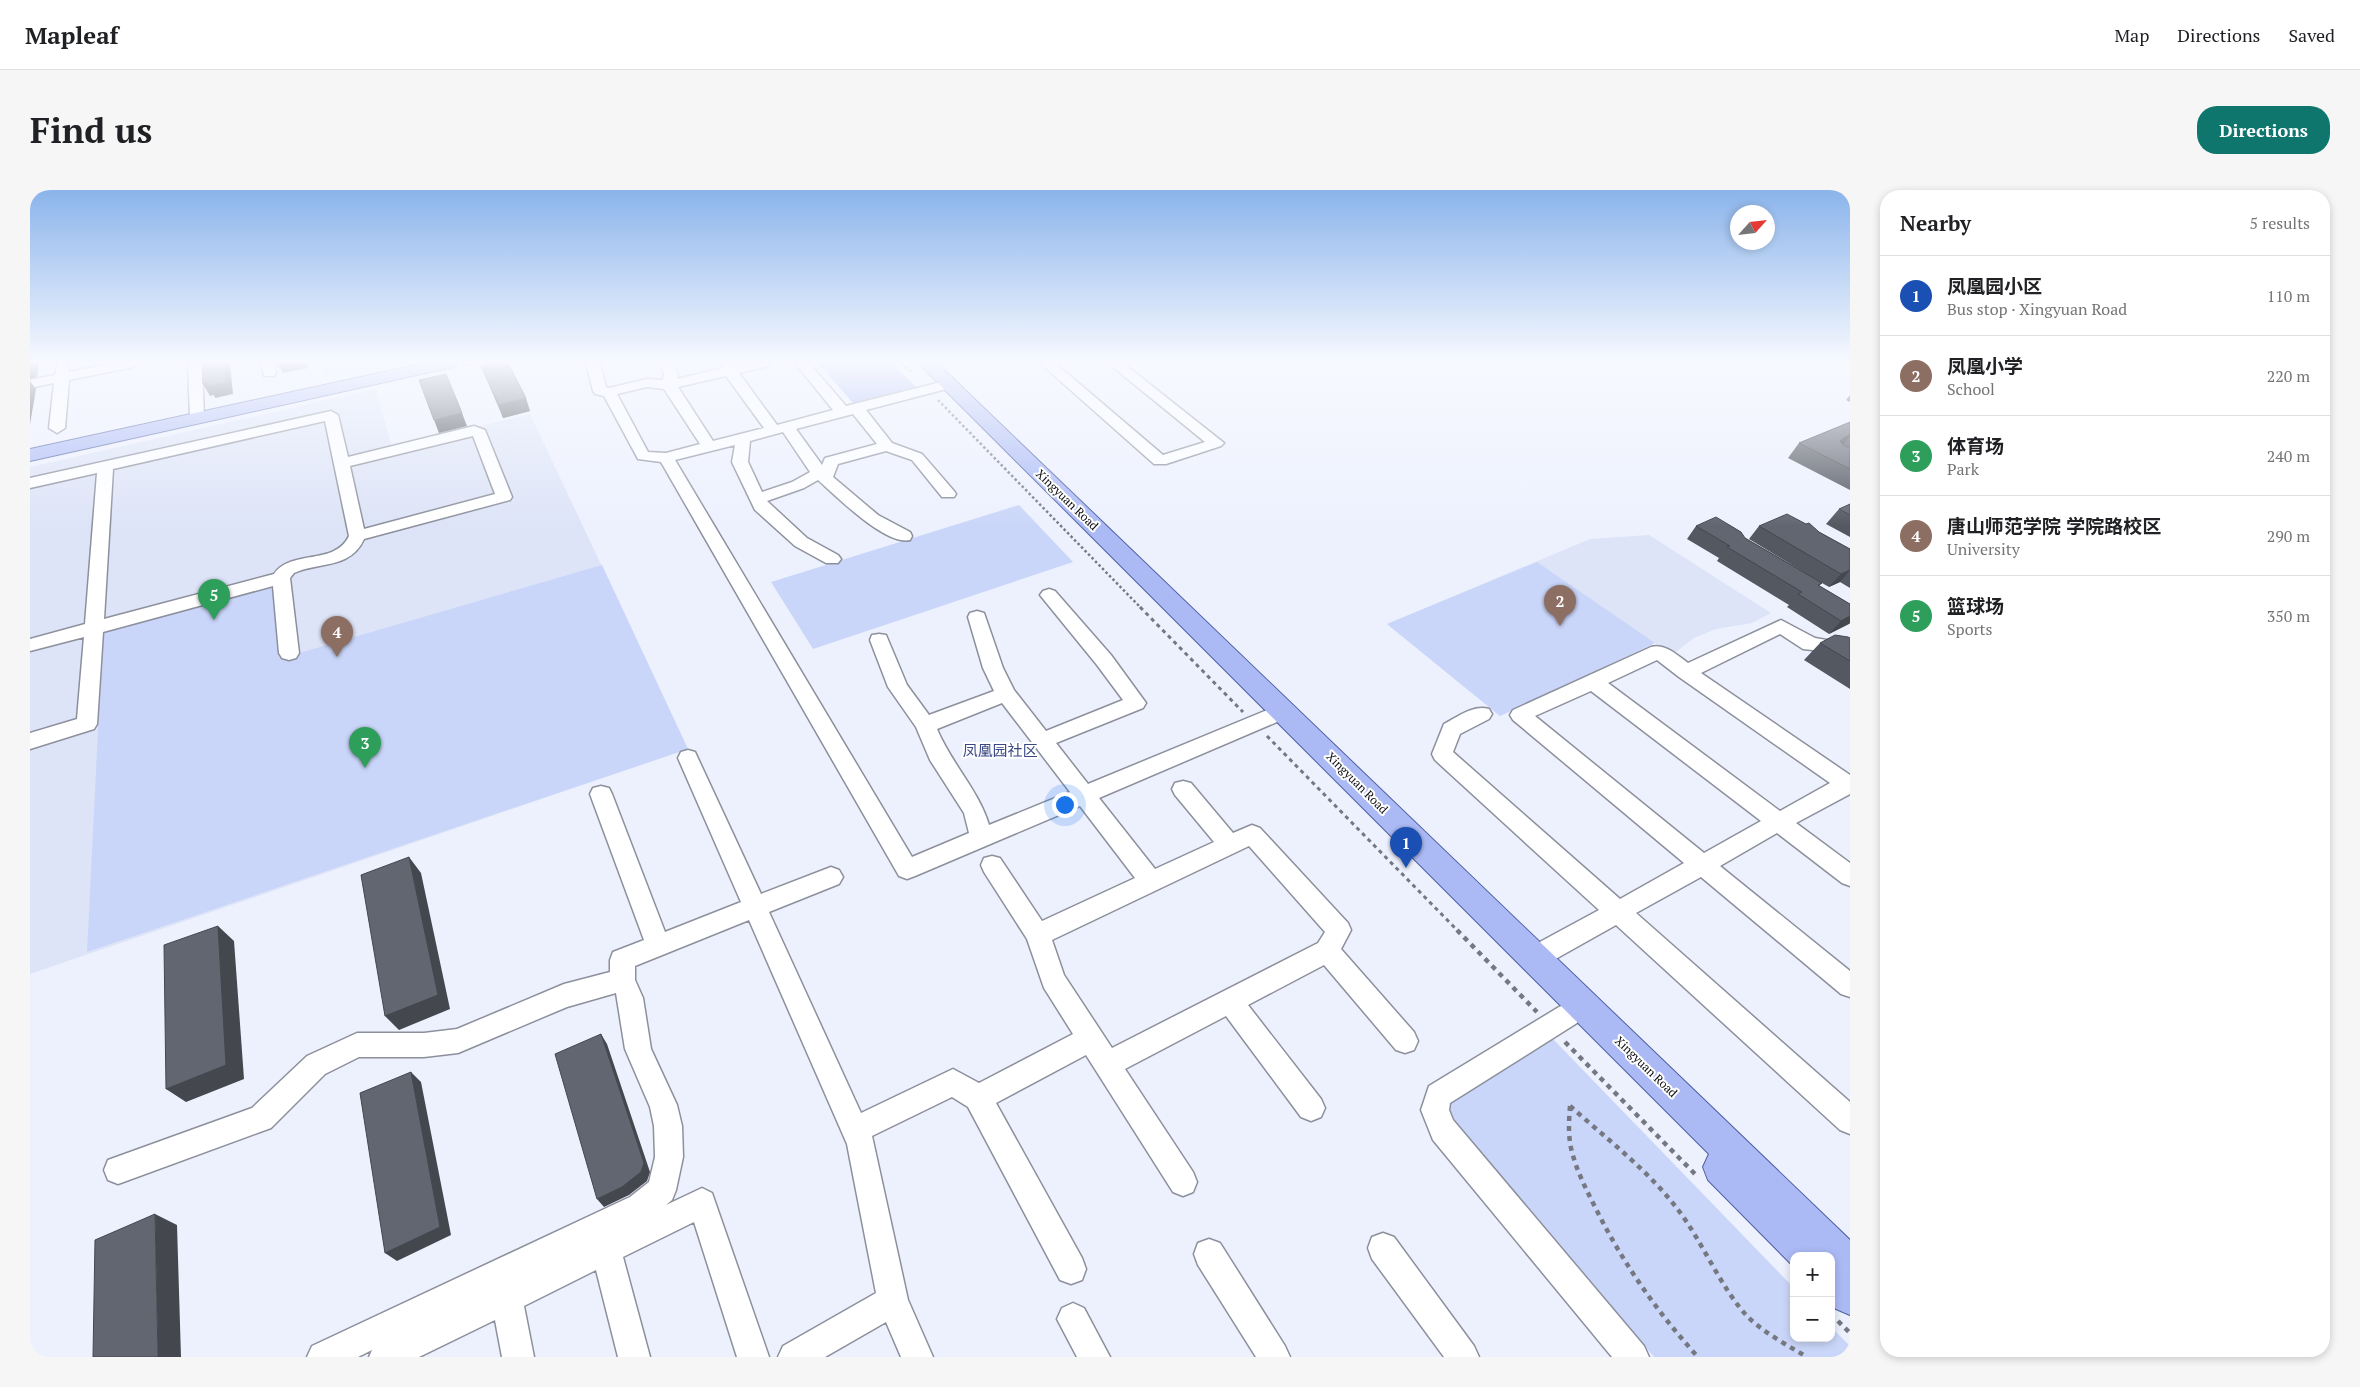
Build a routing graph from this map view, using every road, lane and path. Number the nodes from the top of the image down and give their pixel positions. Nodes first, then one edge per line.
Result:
1 (58, 417) edge
2 (225, 417) edge
3 (316, 417) edge
4 (332, 417) edge
5 (623, 417) edge
6 (690, 417) edge
7 (771, 417) edge
8 (820, 417) edge
9 (857, 417) edge
10 (971, 417) edge
11 (971, 417) edge
12 (1110, 417) edge
13 (1184, 417) edge
14 (197, 418) edge
15 (57, 428) dead end
16 (780, 428) junction
17 (227, 438) junction
18 (743, 438) junction
19 (887, 446) junction
20 (709, 447) junction
21 (30, 455) edge
22 (666, 458) junction
23 (341, 462) junction
24 (105, 466) junction
25 (822, 476) junction
26 (30, 482) edge
27 (948, 494) dead end
28 (758, 499) junction
29 (904, 536) dead end
30 (356, 540) junction
31 (832, 559) dead end
32 (281, 578) junction
33 (1049, 595) dead end
34 (977, 617) dead end
35 (93, 628) junction
36 (879, 640) dead end
37 (30, 644) edge
38 (1849, 649) edge
39 (289, 653) dead end
40 (1686, 672) junction
41 (1592, 682) junction
42 (1006, 694) junction
43 (1482, 714) dead end
44 (1269, 717) junction
45 (926, 725) junction
46 (30, 741) edge
47 (1041, 741) junction
48 (688, 758) dead end
49 (1848, 785) edge
50 (1183, 789) dead end
51 (601, 794) dead end
52 (1082, 794) junction
53 (1779, 823) junction
54 (982, 838) junction
55 (1229, 844) junction
56 (1703, 865) junction
57 (992, 866) dead end
58 (1850, 876) edge
59 (831, 877) dead end
60 (1151, 881) junction
61 (756, 908) junction
62 (1618, 912) junction
63 (1038, 935) junction
64 (659, 947) junction
65 (1326, 951) junction
66 (1534, 958) junction
67 (623, 980) junction
68 (1850, 986) edge
69 (1230, 1002) junction
70 (1560, 1021) junction
71 (1090, 1039) junction
72 (1406, 1041) dead end
73 (1106, 1065) junction
74 (978, 1098) junction
75 (1311, 1108) dead end
76 (1848, 1116) edge
77 (870, 1123) dead end
78 (118, 1170) dead end
79 (1696, 1176) dead end
80 (1183, 1182) dead end
81 (1383, 1248) dead end
82 (606, 1250) junction
83 (1806, 1252) edge
84 (1210, 1254) dead end
85 (1850, 1267) edge
86 (1071, 1269) dead end
87 (1835, 1281) edge
88 (1850, 1296) edge
89 (507, 1298) junction
90 (893, 1301) junction
91 (1835, 1318) edge
92 (1074, 1319) dead end
93 (1850, 1333) edge
94 (389, 1356) edge
95 (323, 1357) edge
96 (518, 1357) edge
97 (634, 1357) edge
98 (753, 1357) edge
99 (794, 1357) edge
100 (917, 1357) edge
101 (1094, 1357) edge
102 (1274, 1357) edge
103 (1463, 1357) edge
104 (1633, 1357) edge
105 (1698, 1357) edge
106 (1807, 1357) edge

1 - 15 street
2 - 17 street
3 - 17 street
4 - 23 street
5 - 22 street
6 - 20 street
7 - 16 street
8 - 16 street
9 - 19 street
10 - 44 main road, Xingyuan Road
11 - 44 path
12 - 13 street
14 - 21 main road
16 - 18 street
16 - 25 street
17 - 24 street
18 - 20 street
18 - 28 street
19 - 25 street
19 - 27 street
20 - 22 street
22 - 54 street
23 - 30 street
23 - 30 street
24 - 26 street
24 - 35 street
25 - 28 street
25 - 29 street
28 - 31 street
30 - 32 street
32 - 35 street
32 - 39 street
33 - 47 street
34 - 42 street
35 - 37 street
35 - 46 street
36 - 45 street
38 - 40 street
40 - 41 street
40 - 49 street
41 - 53 street
41 - 56 street
42 - 45 street
42 - 47 street
43 - 62 street
44 - 52 street
44 - 66 main road, Xingyuan Road
44 - 70 main road, Xingyuan Road
44 - 70 path
45 - 54 street
47 - 52 street
48 - 61 street
49 - 53 street
50 - 55 street
51 - 64 street
52 - 54 street
52 - 60 street
53 - 56 street
53 - 58 street
55 - 60 street
55 - 65 street
56 - 62 street
56 - 68 street
57 - 63 street
59 - 61 street
60 - 63 street
61 - 64 street
61 - 90 street
62 - 66 street
62 - 76 street
63 - 71 street
64 - 67 street
65 - 69 street
65 - 72 street
66 - 85 main road, Xingyuan Road
67 - 78 street
67 - 95 street
69 - 73 street
69 - 75 street
70 - 79 path
70 - 83 main road, Xingyuan Road
70 - 104 street
71 - 73 street
71 - 74 street
73 - 80 street
74 - 77 street
74 - 86 street
81 - 103 street
82 - 89 street
82 - 97 street
82 - 98 street
84 - 102 street
87 - 88 main road
89 - 94 street
89 - 96 street
90 - 99 street
90 - 100 street
91 - 93 path
92 - 101 street
105 - 106 path

